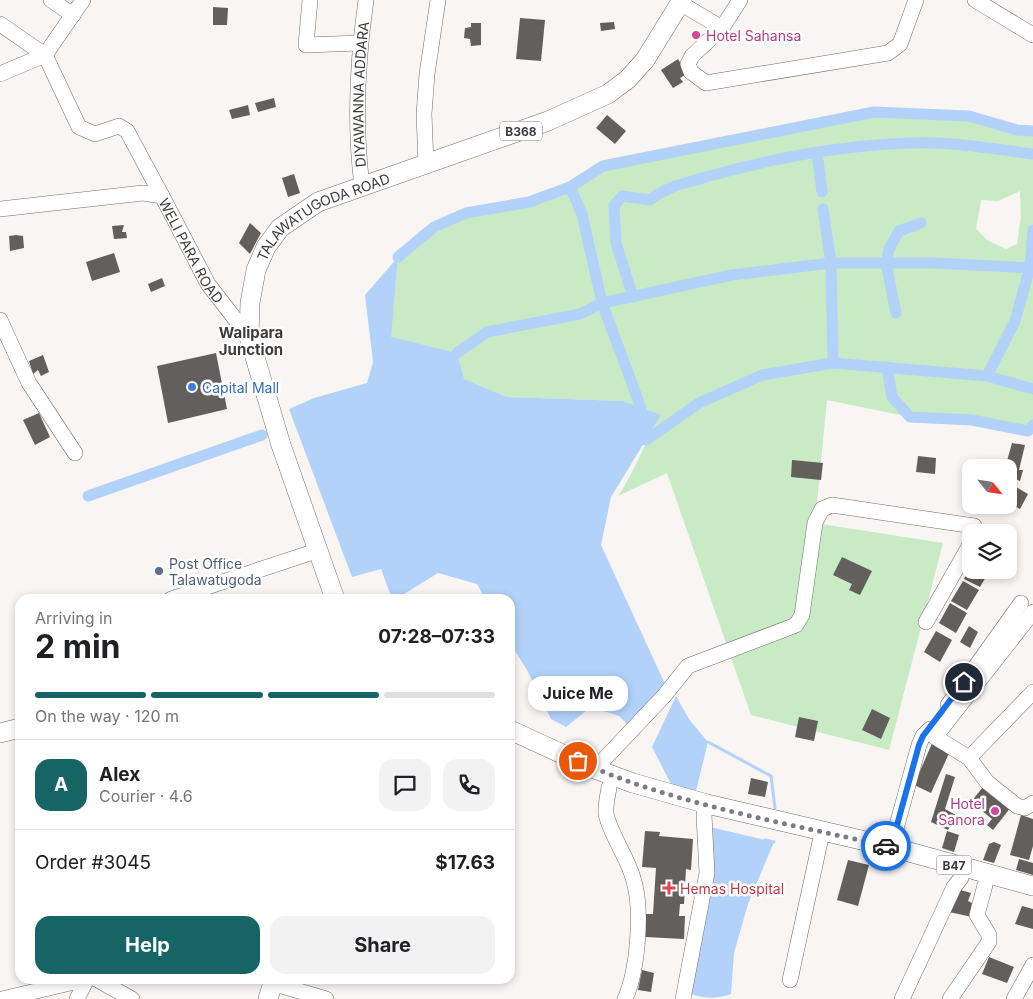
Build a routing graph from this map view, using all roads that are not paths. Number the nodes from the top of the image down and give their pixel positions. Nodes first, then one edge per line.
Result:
1 (51, 0) edge
2 (83, 0) edge
3 (310, 0) edge
4 (366, 0) edge
5 (438, 0) edge
6 (740, 0) edge
7 (916, 0) edge
8 (974, 0) edge
9 (681, 2) edge
10 (73, 15) junction
11 (0, 24) edge
12 (722, 28) junction
13 (1033, 35) edge
14 (360, 43) junction
15 (45, 55) junction
16 (0, 74) edge
17 (426, 164) junction
18 (362, 186) junction
19 (162, 196) junction
20 (0, 209) edge
21 (0, 320) edge
22 (249, 336) junction
23 (75, 453) dead end
24 (962, 524) edge
25 (319, 550) junction
26 (962, 558) edge
27 (329, 580) junction
28 (195, 594) edge
29 (330, 594) edge
30 (333, 594) edge
31 (337, 594) edge
32 (1027, 608) edge
33 (926, 622) dead end
34 (1033, 692) edge
35 (15, 718) edge
36 (0, 722) edge
37 (15, 729) edge
38 (515, 732) edge
39 (0, 733) edge
40 (933, 733) junction
41 (515, 745) edge
42 (969, 758) junction
43 (596, 769) junction
44 (609, 787) junction
45 (1033, 803) edge
46 (705, 810) junction
47 (820, 842) junction
48 (891, 847) junction
49 (961, 878) junction
50 (985, 885) junction
51 (1033, 886) edge
52 (1033, 899) edge
53 (1033, 965) edge
54 (790, 980) dead end
55 (66, 984) edge
56 (84, 984) edge
57 (105, 984) edge
58 (271, 987) edge
59 (2, 999) edge
60 (77, 999) edge
61 (132, 999) edge
62 (326, 999) edge
63 (625, 999) edge
64 (683, 999) edge
65 (902, 999) edge
66 (950, 999) edge
67 (1014, 999) edge

1 - 10 street
2 - 10 street
3 - 14 street
4 - 14 street, DIYAWANNA ADDARA
5 - 17 street
6 - 12 street
7 - 12 street
8 - 13 street
9 - 12 street
9 - 17 main road, TALAWATUGODA ROAD / B368
10 - 15 street
11 - 15 street
14 - 18 street, DIYAWANNA ADDARA
15 - 16 street
15 - 19 street
17 - 18 main road, TALAWATUGODA ROAD / B368
18 - 22 main road, TALAWATUGODA ROAD / B368
19 - 20 street, WELI PARA ROAD
19 - 22 street, WELI PARA ROAD
21 - 23 street
22 - 25 main road, TALAWATUGODA ROAD / B368
24 - 43 street
25 - 27 main road, TALAWATUGODA ROAD / B368
25 - 28 street
26 - 33 street
27 - 29 main road
27 - 30 main road, TALAWATUGODA ROAD / B368
27 - 31 main road
32 - 40 street
34 - 42 street
35 - 36 main road
37 - 39 main road
38 - 43 main road, B47
40 - 42 street
40 - 48 street
41 - 44 main road, B47
42 - 45 street
43 - 46 main road, B47
44 - 46 main road, B47
44 - 63 street
46 - 47 main road, B47
46 - 48 main road, B47
46 - 64 street
47 - 49 main road, B47
47 - 54 street
48 - 51 main road, B47
49 - 50 main road, B47
49 - 65 street
50 - 52 main road, B47
50 - 66 street
53 - 67 street
55 - 59 street
56 - 60 street
57 - 61 street
58 - 62 street

